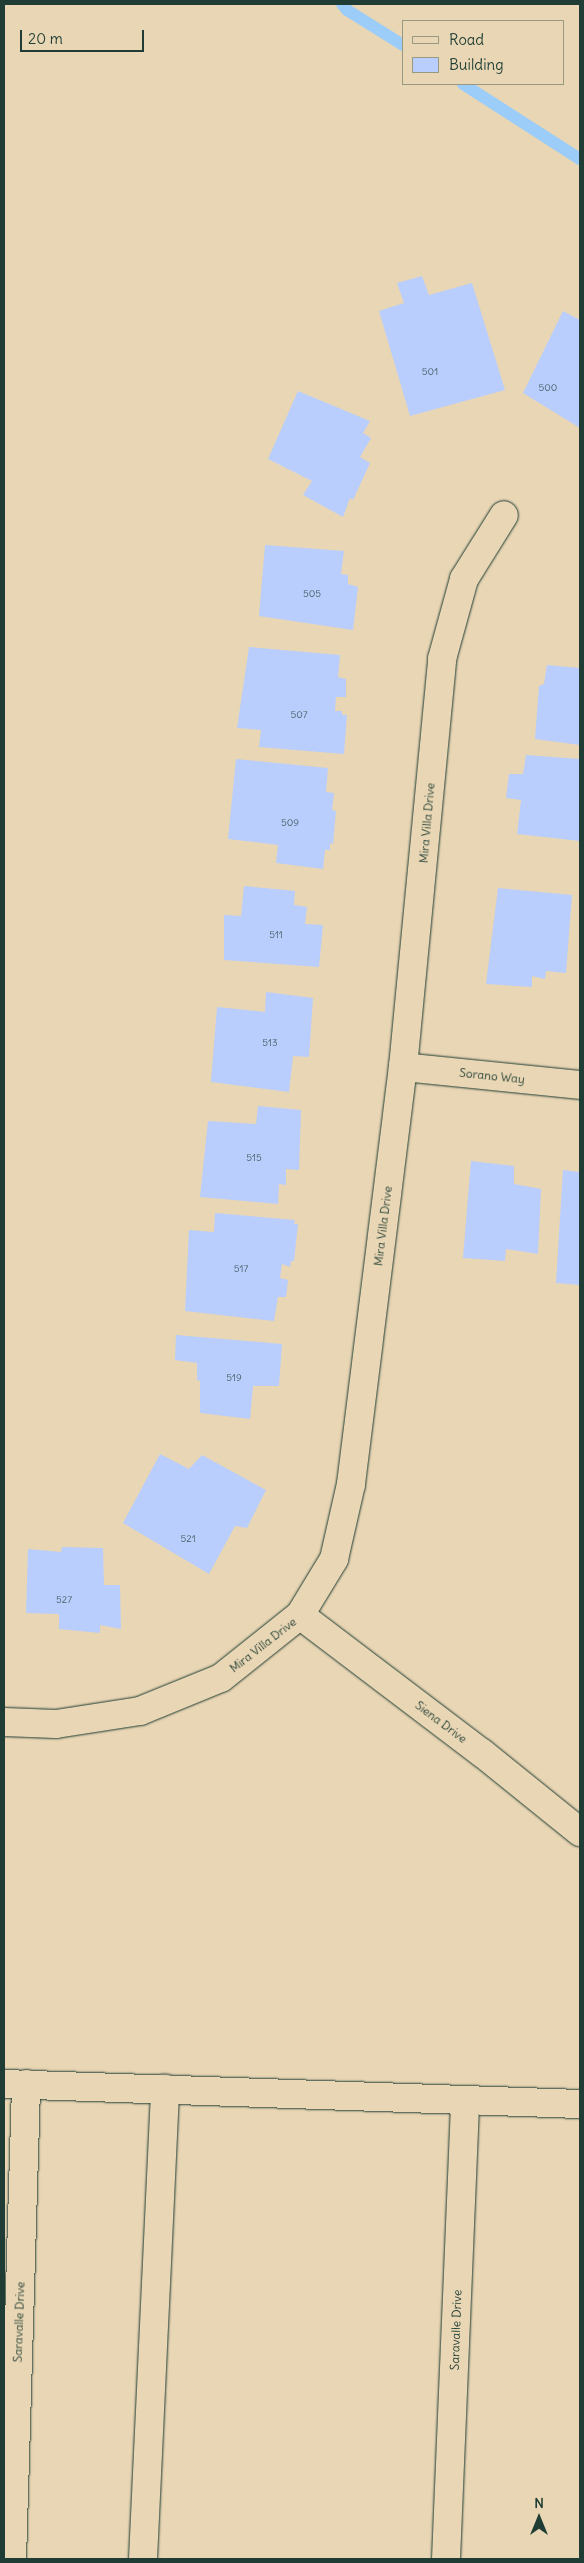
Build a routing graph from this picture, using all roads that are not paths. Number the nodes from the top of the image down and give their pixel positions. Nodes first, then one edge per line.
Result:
1 (504, 515) dead end
2 (403, 1067) junction
3 (580, 1085) edge
4 (300, 1615) junction
5 (4, 1722) edge
6 (580, 1832) edge
7 (15, 2084) edge
8 (165, 2089) junction
9 (465, 2100) junction
10 (580, 2104) edge
11 (12, 2559) edge
12 (143, 2559) edge
13 (446, 2559) edge

1 - 2 street, Mira Villa Drive
2 - 3 street, Sorano Way
2 - 4 street, Mira Villa Drive
4 - 5 street, Mira Villa Drive
4 - 6 street, Siena Drive
7 - 8 street, Saravalle Drive
7 - 11 street, Saravalle Drive
8 - 9 street, Saravalle Drive
8 - 12 street
9 - 10 street, Saravalle Drive
9 - 13 street, Saravalle Drive

